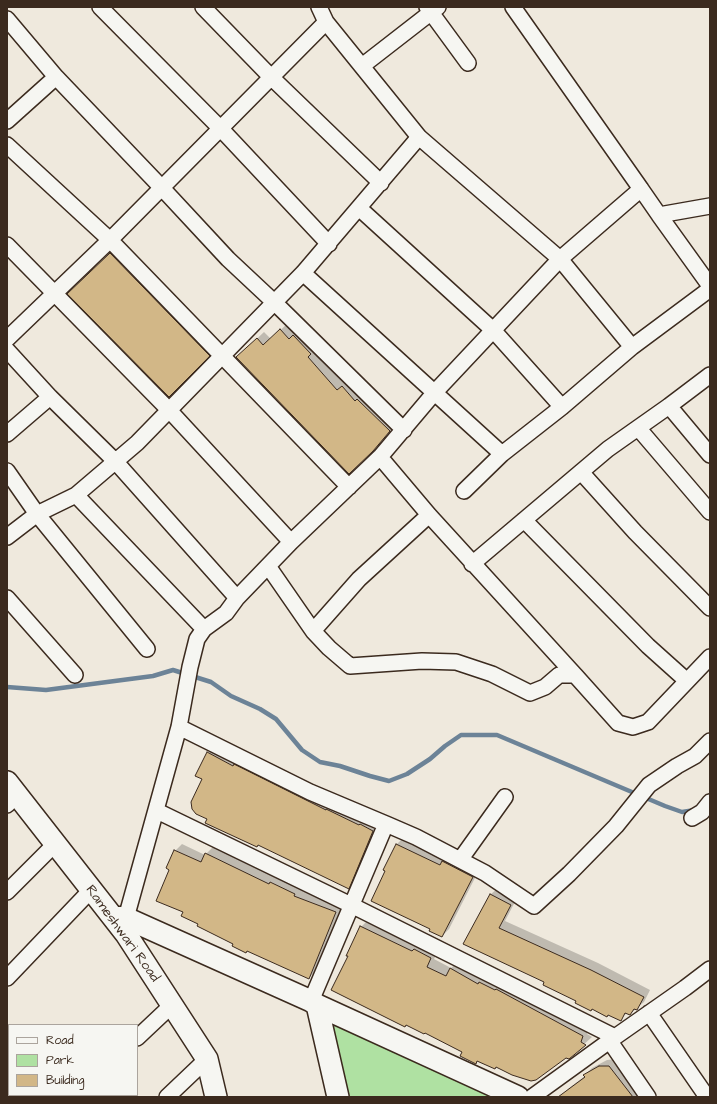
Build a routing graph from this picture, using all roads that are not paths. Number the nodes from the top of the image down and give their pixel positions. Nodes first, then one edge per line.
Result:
1 (100, 7) edge
2 (203, 7) edge
3 (318, 7) edge
4 (513, 7) edge
5 (432, 9) edge
6 (7, 19) edge
7 (326, 22) junction
8 (468, 63) dead end
9 (362, 66) junction
10 (56, 77) junction
11 (272, 77) junction
12 (7, 121) edge
13 (222, 129) junction
14 (419, 137) junction
15 (7, 145) edge
16 (380, 183) junction
17 (162, 188) junction
18 (641, 189) junction
19 (710, 206) edge
20 (359, 208) junction
21 (659, 215) junction
22 (110, 240) junction
23 (7, 244) edge
24 (329, 244) junction
25 (560, 259) junction
26 (303, 273) junction
27 (710, 288) edge
28 (55, 294) junction
29 (275, 303) junction
30 (493, 330) junction
31 (7, 339) edge
32 (632, 347) junction
33 (7, 350) edge
34 (223, 356) junction
35 (710, 375) edge
36 (435, 392) junction
37 (50, 397) junction
38 (669, 406) junction
39 (562, 407) junction
40 (169, 410) junction
41 (638, 429) junction
42 (404, 430) junction
43 (7, 434) edge
44 (502, 454) junction
45 (710, 455) edge
46 (380, 457) junction
47 (115, 461) junction
48 (7, 471) edge
49 (581, 472) junction
50 (348, 487) junction
51 (464, 491) dead end
52 (76, 495) junction
53 (710, 512) edge
54 (37, 514) junction
55 (429, 515) junction
56 (524, 520) junction
57 (7, 537) edge
58 (291, 542) junction
59 (472, 564) junction
60 (268, 566) junction
61 (7, 598) edge
62 (237, 598) junction
63 (710, 608) edge
64 (204, 629) junction
65 (313, 631) junction
66 (148, 649) dead end
67 (710, 657) edge
68 (76, 675) dead end
69 (575, 675) junction
70 (687, 681) junction
71 (179, 727) junction
72 (710, 741) edge
73 (10, 794) edge
74 (505, 797) dead end
75 (157, 811) junction
76 (386, 824) junction
77 (56, 843) junction
78 (460, 860) junction
79 (92, 890) junction
80 (7, 892) edge
81 (351, 905) junction
82 (119, 917) junction
83 (710, 969) edge
84 (7, 978) edge
85 (314, 1003) junction
86 (172, 1005) junction
87 (649, 1013) junction
88 (138, 1037) edge
89 (612, 1038) junction
90 (207, 1059) junction
91 (167, 1097) edge
92 (216, 1097) edge
93 (338, 1097) edge
94 (518, 1097) edge
95 (532, 1097) edge
96 (648, 1097) edge
97 (707, 1097) edge

1 - 13 street
2 - 11 street
3 - 7 street
4 - 18 street
5 - 8 street
5 - 9 street
6 - 10 street
7 - 9 street
7 - 11 street
9 - 14 street
10 - 12 street
10 - 17 street
11 - 13 street
11 - 16 street
13 - 17 street
13 - 24 street
14 - 16 street
14 - 25 street
15 - 22 street
16 - 20 street
17 - 22 street
17 - 29 street
18 - 21 street
18 - 25 street
19 - 21 street
20 - 24 street
20 - 30 street
21 - 27 street
22 - 28 street
22 - 34 street
23 - 28 street
24 - 26 street
25 - 30 street
25 - 32 street
26 - 29 street
26 - 36 street
27 - 32 street
28 - 31 street
28 - 40 street
29 - 34 street
29 - 42 street
30 - 36 street
30 - 39 street
32 - 39 street
33 - 37 street
34 - 40 street
34 - 50 street
35 - 38 street
36 - 42 street
36 - 44 street
37 - 43 street
37 - 47 street
38 - 41 street
38 - 45 street
39 - 44 street
40 - 47 street
40 - 58 street
41 - 49 street
41 - 53 street
42 - 46 street
44 - 51 street
46 - 50 street
46 - 55 street
47 - 52 street
47 - 62 street
48 - 54 street
49 - 56 street
49 - 63 street
50 - 58 street
52 - 54 street
52 - 64 street
54 - 57 street
54 - 66 street
55 - 59 street
55 - 65 street
56 - 59 street
56 - 70 street
58 - 60 street
59 - 69 street
60 - 62 street
60 - 65 street
61 - 68 street
62 - 64 street
64 - 71 street
65 - 69 street
67 - 70 street
69 - 70 street
71 - 75 street
71 - 76 street
72 - 78 street
73 - 77 street, Rameshwari Road
74 - 78 street
75 - 81 street
75 - 82 street
76 - 78 street
76 - 81 street
77 - 79 street, Rameshwari Road
77 - 80 street
79 - 82 street, Rameshwari Road
79 - 84 street
81 - 85 street
81 - 89 street
82 - 85 street
82 - 86 street, Rameshwari Road
83 - 87 street
85 - 93 street
85 - 94 street
86 - 88 street
86 - 90 street, Rameshwari Road
87 - 89 street
87 - 97 street
89 - 95 street
89 - 96 street
90 - 91 street
90 - 92 street, Rameshwari Road

